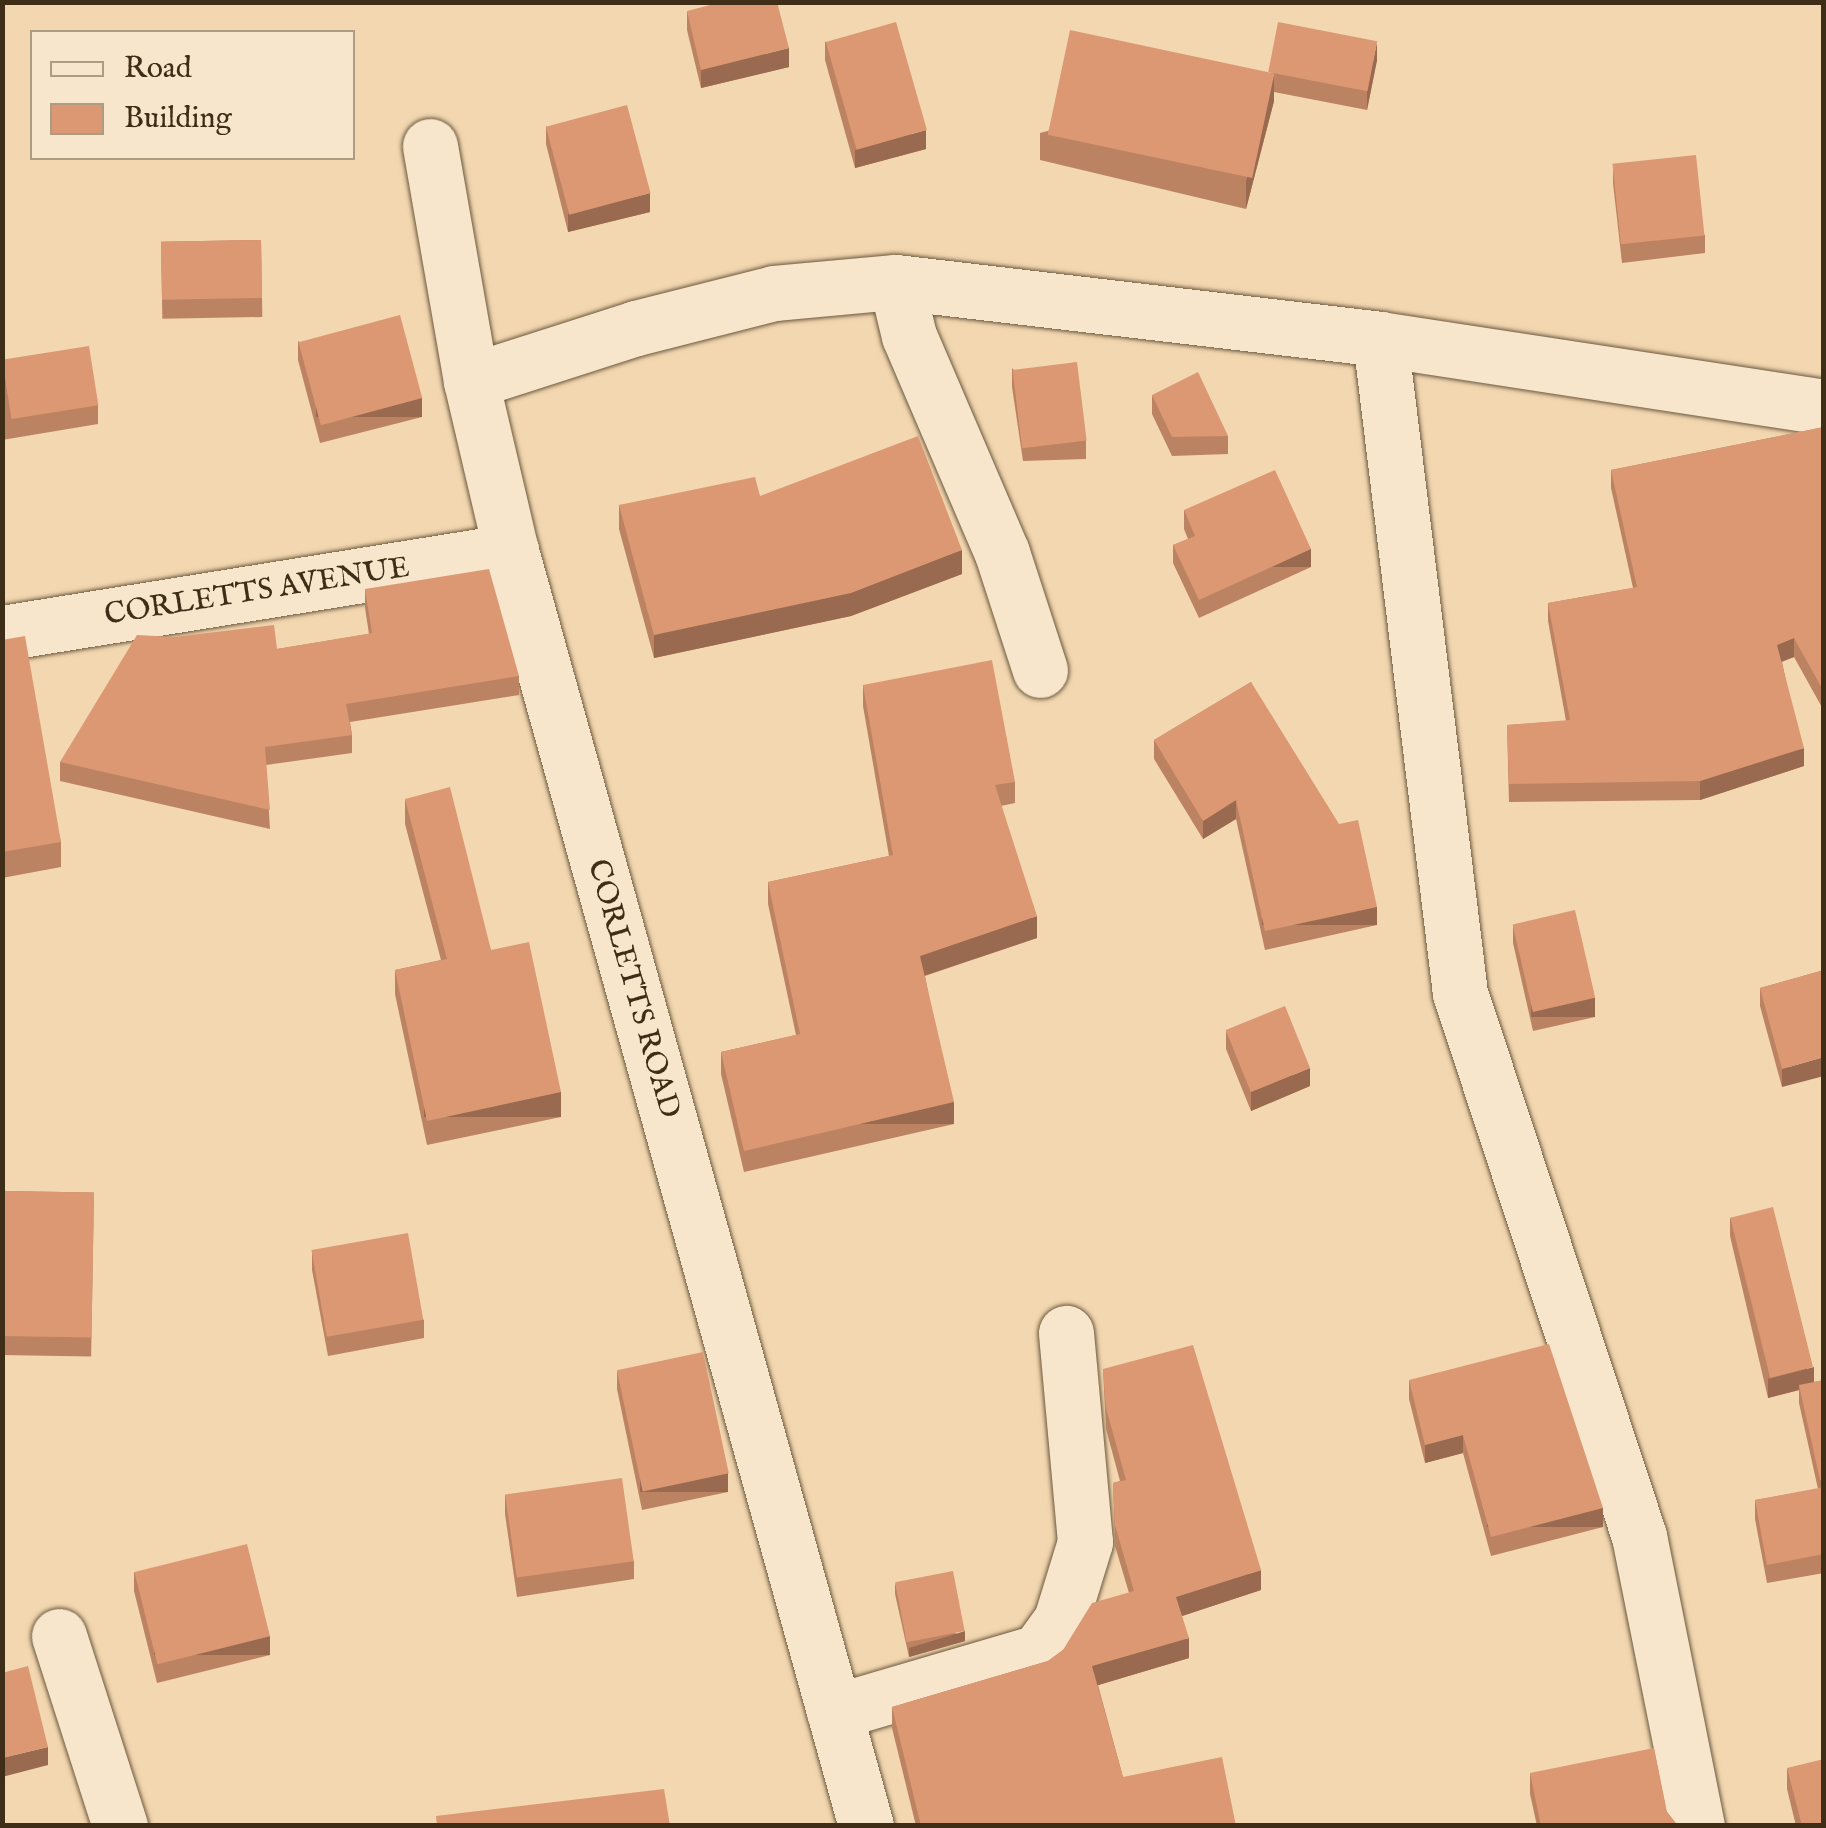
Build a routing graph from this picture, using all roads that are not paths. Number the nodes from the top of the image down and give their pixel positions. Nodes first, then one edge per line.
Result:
1 (430, 146) dead end
2 (896, 282) junction
3 (1380, 339) junction
4 (471, 381) junction
5 (1824, 407) edge
6 (511, 551) junction
7 (2, 633) edge
8 (1040, 670) dead end
9 (1066, 1333) dead end
10 (59, 1636) dead end
11 (834, 1712) junction
12 (120, 1826) edge
13 (866, 1826) edge
14 (1698, 1826) edge

1 - 4 street, CORLETTS ROAD
2 - 3 street
2 - 4 street
2 - 8 street
3 - 5 street
3 - 14 street
4 - 6 street, CORLETTS ROAD
6 - 7 street, CORLETTS AVENUE
6 - 11 street, CORLETTS ROAD
9 - 11 street
10 - 12 street
11 - 13 street, CORLETTS ROAD

